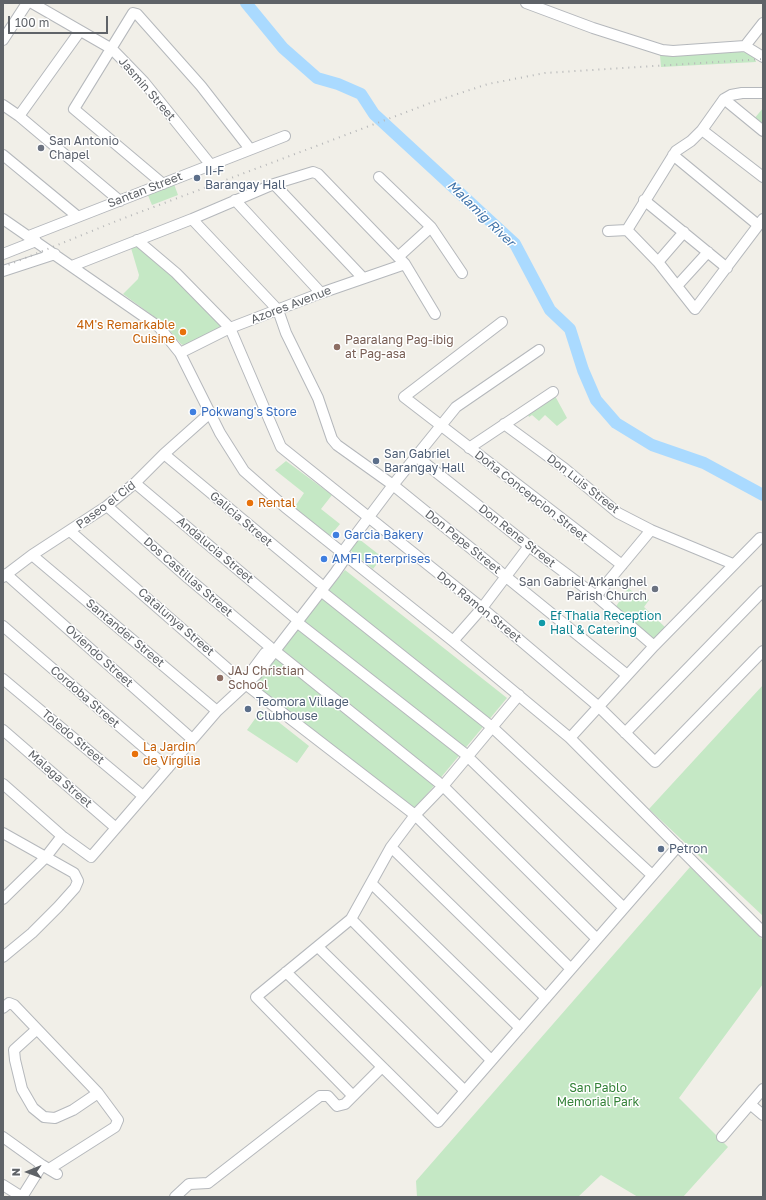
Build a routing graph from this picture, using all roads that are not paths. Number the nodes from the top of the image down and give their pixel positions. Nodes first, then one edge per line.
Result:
1 (27, 3) edge
2 (32, 3) edge
3 (526, 3) edge
4 (763, 23) edge
5 (80, 31) junction
6 (3, 40) edge
7 (745, 46) junction
8 (112, 49) junction
9 (763, 56) edge
10 (763, 93) edge
11 (724, 99) junction
12 (3, 105) edge
13 (20, 116) junction
14 (702, 130) junction
15 (763, 131) edge
16 (284, 136) dead end
17 (250, 149) junction
18 (3, 155) edge
19 (673, 155) junction
20 (210, 164) junction
21 (379, 177) dead end
22 (763, 177) edge
23 (163, 184) junction
24 (274, 184) junction
25 (235, 200) junction
26 (644, 200) junction
27 (120, 201) junction
28 (77, 216) junction
29 (3, 218) edge
30 (192, 219) junction
31 (761, 222) edge
32 (431, 227) junction
33 (608, 230) dead end
34 (627, 230) junction
35 (684, 232) junction
36 (32, 238) junction
37 (137, 240) junction
38 (51, 251) junction
39 (708, 252) junction
40 (3, 254) edge
41 (401, 260) junction
42 (658, 262) junction
43 (72, 266) junction
44 (727, 268) junction
45 (3, 271) edge
46 (462, 273) dead end
47 (363, 278) junction
48 (678, 286) junction
49 (321, 293) junction
50 (278, 310) junction
51 (435, 314) dead end
52 (502, 322) dead end
53 (230, 328) junction
54 (538, 350) dead end
55 (180, 353) junction
56 (553, 392) dead end
57 (210, 413) junction
58 (504, 424) junction
59 (441, 426) junction
60 (469, 448) junction
61 (164, 454) junction
62 (416, 456) junction
63 (135, 483) junction
64 (393, 485) junction
65 (108, 506) junction
66 (369, 518) junction
67 (651, 530) junction
68 (70, 531) junction
69 (760, 538) dead end
70 (529, 546) junction
71 (32, 555) junction
72 (344, 555) junction
73 (733, 564) junction
74 (622, 565) junction
75 (5, 575) edge
76 (505, 576) junction
77 (320, 587) junction
78 (763, 591) edge
79 (596, 596) junction
80 (482, 608) junction
81 (296, 620) junction
82 (3, 626) edge
83 (453, 641) junction
84 (654, 646) junction
85 (272, 649) junction
86 (763, 651) edge
87 (627, 675) junction
88 (3, 679) edge
89 (244, 685) junction
90 (519, 695) junction
91 (599, 707) junction
92 (217, 711) junction
93 (490, 726) junction
94 (3, 730) edge
95 (625, 734) junction
96 (570, 738) junction
97 (192, 739) junction
98 (466, 754) junction
99 (168, 768) junction
100 (3, 784) edge
101 (440, 784) junction
102 (143, 796) junction
103 (415, 815) junction
104 (116, 828) junction
105 (62, 836) junction
106 (5, 837) edge
107 (678, 846) junction
108 (391, 847) junction
109 (45, 858) junction
110 (652, 875) junction
111 (371, 883) junction
112 (3, 899) edge
113 (623, 907) junction
114 (351, 919) junction
115 (763, 932) edge
116 (596, 938) junction
117 (318, 947) junction
118 (3, 957) edge
119 (571, 969) junction
120 (286, 972) junction
121 (546, 998) junction
122 (3, 1008) edge
123 (520, 1028) junction
124 (36, 1030) junction
125 (491, 1060) junction
126 (382, 1067) junction
127 (763, 1089) edge
128 (465, 1091) junction
129 (98, 1093) junction
130 (353, 1096) junction
131 (750, 1104) junction
132 (763, 1115) edge
133 (3, 1137) edge
134 (722, 1137) dead end
135 (49, 1169) junction
136 (3, 1185) edge
137 (22, 1197) edge
138 (175, 1197) edge

1 - 6 street
2 - 5 street, Jasmin Street
3 - 7 street
4 - 7 street
5 - 8 street, Jasmin Street
5 - 13 street
7 - 9 street
8 - 17 street
8 - 20 street, Jasmin Street
8 - 23 street
10 - 11 street
11 - 14 street
11 - 15 street
12 - 13 street
13 - 27 street
14 - 19 street
14 - 22 street
16 - 17 street, Santan Street
17 - 20 street, Santan Street
18 - 28 street
19 - 26 street
19 - 31 street
20 - 23 street, Santan Street
21 - 32 street
23 - 27 street, Santan Street
24 - 25 street
24 - 41 street
24 - 47 street
25 - 30 street
25 - 49 street
26 - 34 street
26 - 35 street
27 - 28 street, Santan Street
28 - 36 street, Santan Street
29 - 36 street
30 - 37 street
30 - 50 street
31 - 44 street
32 - 41 street
32 - 46 street
33 - 34 street
34 - 42 street
35 - 39 street
35 - 42 street
36 - 38 street
36 - 40 street, Santan Street
37 - 43 street
37 - 53 street
38 - 43 street
38 - 45 street
39 - 44 street
39 - 48 street
41 - 47 street, Azores Avenue
41 - 51 street
42 - 48 street
43 - 55 street
44 - 48 street
47 - 49 street, Azores Avenue
49 - 50 street, Azores Avenue
50 - 53 street, Azores Avenue
50 - 64 street, Don Pepe Street
52 - 59 street, Doña Concepcion Street
53 - 55 street, Azores Avenue
53 - 66 street, Don Ramon Street
54 - 59 street
55 - 57 street
56 - 58 street
57 - 61 street, Paseo el Cid
57 - 72 street
58 - 60 street
58 - 67 street, Don Luis Street
59 - 60 street, Doña Concepcion Street
59 - 62 street
60 - 74 street, Doña Concepcion Street
61 - 63 street, Paseo el Cid
61 - 77 street, Galicia Street
62 - 64 street
62 - 70 street, Don Rene Street
63 - 65 street, Paseo el Cid
63 - 81 street, Andalucia Street
64 - 66 street
64 - 76 street, Don Pepe Street
65 - 68 street, Paseo el Cid
65 - 85 street, Dos Castillas Street
66 - 72 street
66 - 80 street, Don Ramon Street
67 - 73 street, Don Luis Street
67 - 74 street
68 - 71 street, Paseo el Cid
68 - 89 street, Catalunya Street
69 - 73 street
70 - 76 street
70 - 79 street, Don Rene Street
71 - 75 street, Paseo el Cid
71 - 92 street, Santander Street
72 - 77 street
72 - 83 street
73 - 84 street
74 - 79 street
75 - 97 street, Oviendo Street
76 - 80 street
76 - 87 street, Don Pepe Street
77 - 81 street
77 - 93 street, Galicia Street
78 - 95 street
79 - 84 street, Don Rene Street
80 - 83 street
80 - 91 street, Don Ramon Street
81 - 85 street
81 - 98 street, Andalucia Street
82 - 99 street, Cordoba Street
83 - 90 street
84 - 87 street
85 - 89 street
85 - 101 street, Dos Castillas Street
86 - 95 street, Don Ramon Street
87 - 91 street
88 - 102 street, Toledo Street
89 - 92 street
89 - 103 street, Catalunya Street
90 - 93 street
90 - 96 street
91 - 95 street, Don Ramon Street
91 - 96 street
92 - 97 street
93 - 98 street
93 - 110 street, Galicia Street
94 - 104 street, Malaga Street
96 - 107 street
97 - 99 street
98 - 101 street
98 - 113 street, Andalucia Street
99 - 102 street
100 - 105 street
101 - 103 street
101 - 116 street, Dos Castillas Street
102 - 104 street
103 - 108 street
103 - 119 street, Catalunya Street
104 - 105 street
105 - 109 street
106 - 109 street
107 - 110 street
107 - 115 street
108 - 111 street
108 - 121 street
109 - 112 street
109 - 118 street
110 - 113 street
111 - 114 street
111 - 123 street
113 - 116 street
114 - 117 street
114 - 125 street
116 - 119 street
117 - 120 street
117 - 128 street
119 - 121 street
120 - 126 street
120 - 130 street
121 - 123 street
122 - 124 street
123 - 125 street
124 - 129 street
124 - 129 street
125 - 128 street
126 - 128 street
126 - 130 street
127 - 131 street
129 - 135 street
130 - 138 street
131 - 132 street
131 - 134 street
133 - 135 street
135 - 137 street
136 - 137 street

